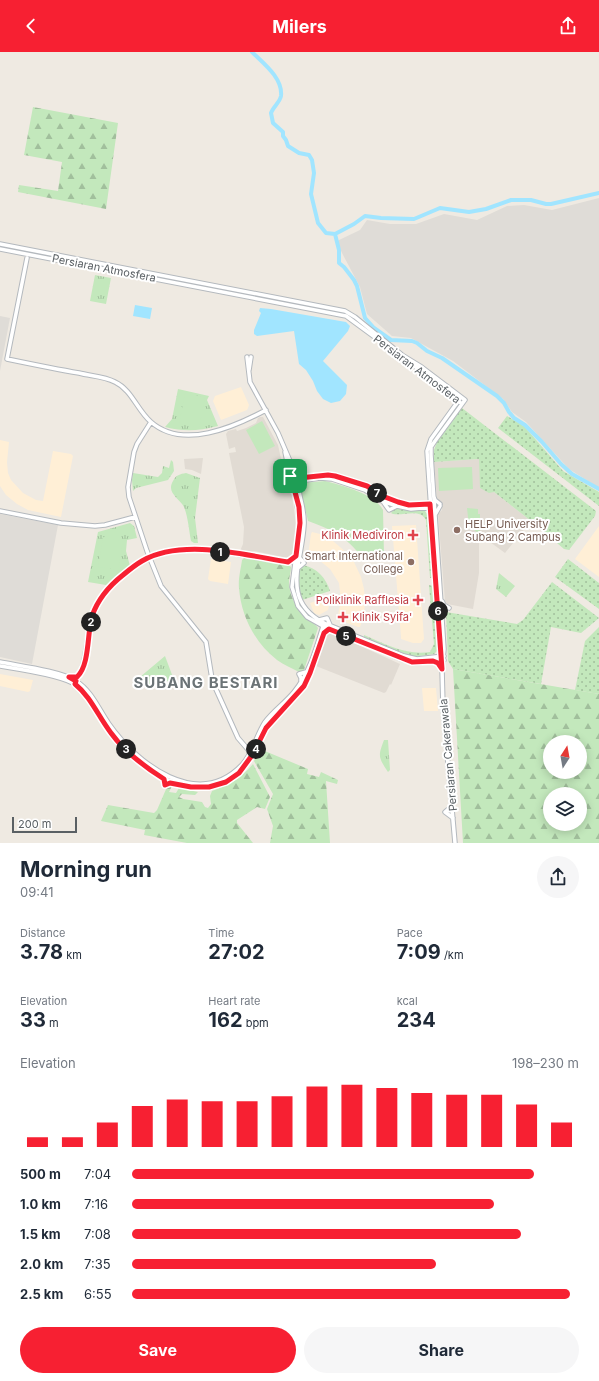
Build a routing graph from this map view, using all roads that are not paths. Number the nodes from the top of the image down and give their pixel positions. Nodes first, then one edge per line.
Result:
1 (1, 246) edge
2 (22, 253) junction
3 (33, 255) junction
4 (51, 256) junction
5 (27, 258) junction
6 (249, 357) dead end
7 (261, 403) junction
8 (460, 403) junction
9 (266, 410) junction
10 (258, 414) junction
11 (148, 418) junction
12 (270, 418) junction
13 (152, 422) junction
14 (158, 426) junction
15 (148, 428) junction
16 (285, 451) junction
17 (290, 476) junction
18 (299, 478) junction
19 (298, 486) junction
20 (293, 487) junction
21 (431, 494) junction
22 (383, 499) junction
23 (397, 506) junction
24 (423, 506) junction
25 (432, 506) junction
26 (132, 510) junction
27 (0, 511) edge
28 (135, 517) junction
29 (433, 518) junction
30 (127, 519) junction
31 (137, 523) junction
32 (147, 551) junction
33 (156, 554) junction
34 (298, 556) junction
35 (149, 558) junction
36 (143, 560) junction
37 (288, 562) junction
38 (295, 562) junction
39 (151, 563) junction
40 (296, 569) junction
41 (440, 597) junction
42 (442, 616) junction
43 (318, 620) junction
44 (325, 626) junction
45 (322, 633) junction
46 (441, 649) junction
47 (436, 657) junction
48 (442, 658) junction
49 (433, 661) junction
50 (0, 662) edge
51 (0, 666) edge
52 (442, 668) junction
53 (81, 672) junction
54 (307, 672) junction
55 (69, 677) junction
56 (76, 682) junction
57 (300, 683) junction
58 (86, 689) junction
59 (246, 748) junction
60 (252, 752) junction
61 (247, 759) junction
62 (452, 806) junction
63 (453, 818) junction
64 (455, 843) edge

1 - 2 street, Persiaran Atmosfera
1 - 4 street, Persiaran Atmosfera
2 - 3 street, Persiaran Atmosfera
2 - 5 street
3 - 4 street, Persiaran Atmosfera
3 - 5 street
4 - 8 street, Persiaran Atmosfera
4 - 8 street, Persiaran Atmosfera
5 - 11 street
6 - 7 street
7 - 9 street
7 - 10 street
8 - 21 street, Persiaran Cakerawala
9 - 10 street
9 - 12 street
10 - 12 street
10 - 14 street
11 - 13 street
11 - 15 street
12 - 16 street
13 - 14 street
13 - 15 street
14 - 15 street
15 - 26 street
16 - 17 street
16 - 18 street
17 - 18 street
17 - 20 street
18 - 19 street
18 - 22 street
19 - 20 street
19 - 34 street
20 - 34 street
21 - 24 street
21 - 25 street, Persiaran Cakerawala
21 - 29 street
22 - 23 street
22 - 23 street
22 - 24 street
23 - 24 street
24 - 25 street
24 - 29 street
25 - 29 street, Persiaran Cakerawala
26 - 28 street
26 - 30 street
27 - 30 street
28 - 30 street
28 - 31 street
29 - 41 street, Persiaran Cakerawala
29 - 46 street, Persiaran Cakerawala
30 - 31 street
31 - 32 street
32 - 33 street
32 - 35 street
32 - 36 street
33 - 35 street
33 - 37 street
33 - 39 street
34 - 37 street
34 - 38 street
34 - 40 street
35 - 36 street
35 - 39 street
36 - 39 street
36 - 53 street
37 - 38 street
37 - 40 street
38 - 40 street
39 - 59 street
40 - 43 street
40 - 44 street
41 - 42 street, Persiaran Cakerawala
41 - 42 street
42 - 48 street, Persiaran Cakerawala
43 - 44 street
43 - 44 street
44 - 45 street
44 - 45 street
44 - 47 street
44 - 49 street
45 - 54 street
45 - 60 street
46 - 47 street
46 - 48 street, Persiaran Cakerawala
47 - 48 street
48 - 49 street
48 - 52 street, Persiaran Cakerawala
49 - 52 street
50 - 55 street
51 - 56 street
52 - 62 street, Persiaran Cakerawala
53 - 55 street
53 - 56 street
53 - 58 street
54 - 57 street
54 - 57 street
55 - 56 street
56 - 58 street
56 - 60 street
57 - 60 street
58 - 61 street
59 - 60 street
59 - 61 street
60 - 61 street
62 - 63 street, Persiaran Cakerawala
62 - 63 street
63 - 64 street, Persiaran Cakerawala

